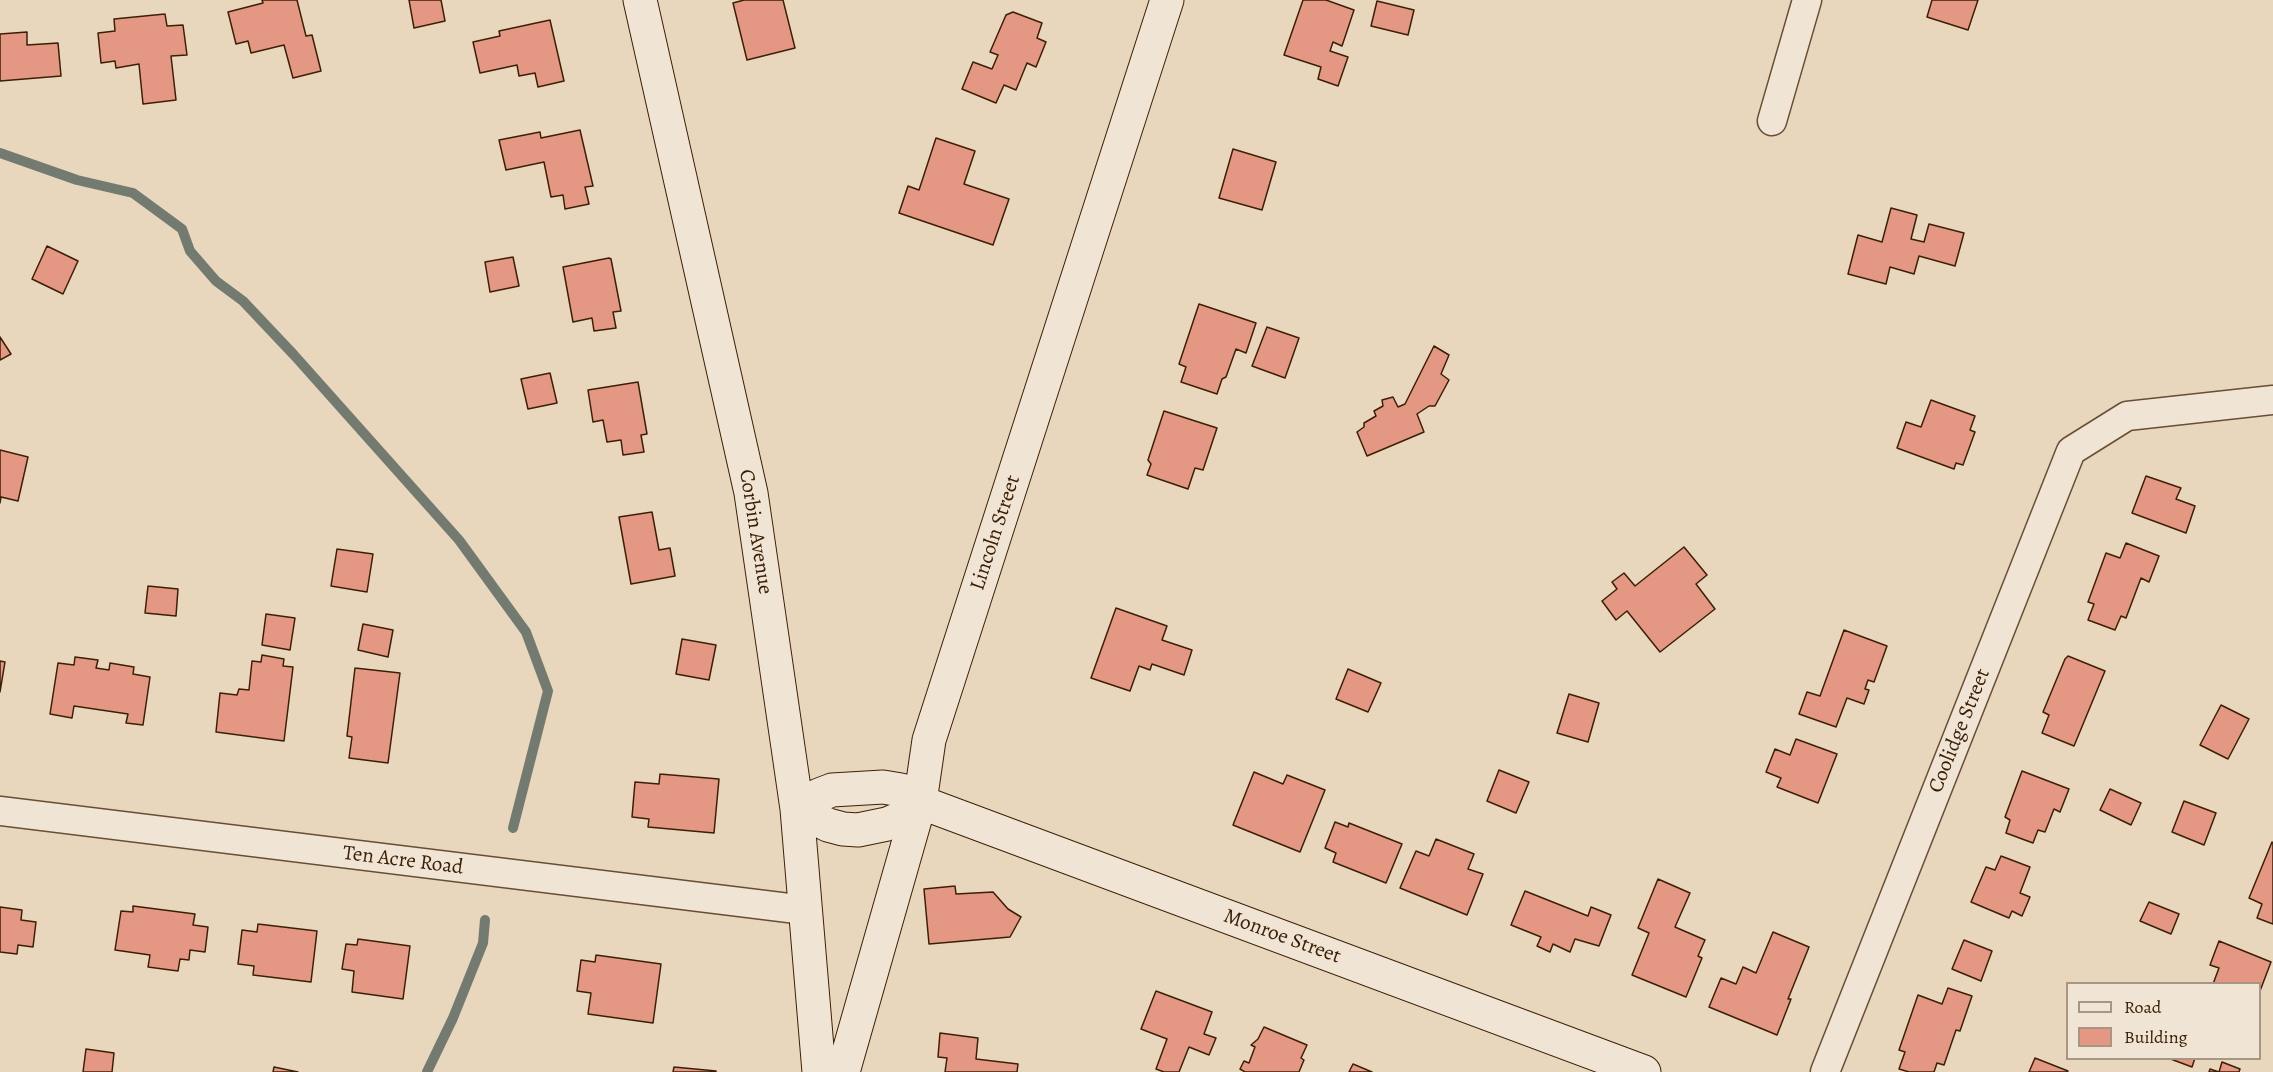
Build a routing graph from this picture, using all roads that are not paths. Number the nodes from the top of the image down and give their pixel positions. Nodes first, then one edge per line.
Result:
1 (640, 0) edge
2 (1167, 0) edge
3 (1807, 0) edge
4 (1772, 121) dead end
5 (2273, 400) edge
6 (920, 802) junction
7 (797, 809) junction
8 (0, 811) edge
9 (805, 910) junction
10 (819, 1072) edge
11 (843, 1072) edge
12 (1644, 1072) edge
13 (1825, 1072) edge

1 - 7 street, Corbin Avenue
2 - 6 street, Lincoln Street
3 - 4 street
5 - 13 street, Coolidge Street
6 - 7 street
6 - 11 street, Lincoln Street
6 - 12 street, Monroe Street
7 - 9 street, Corbin Avenue
8 - 9 street, Ten Acre Road
9 - 10 street, Corbin Avenue

